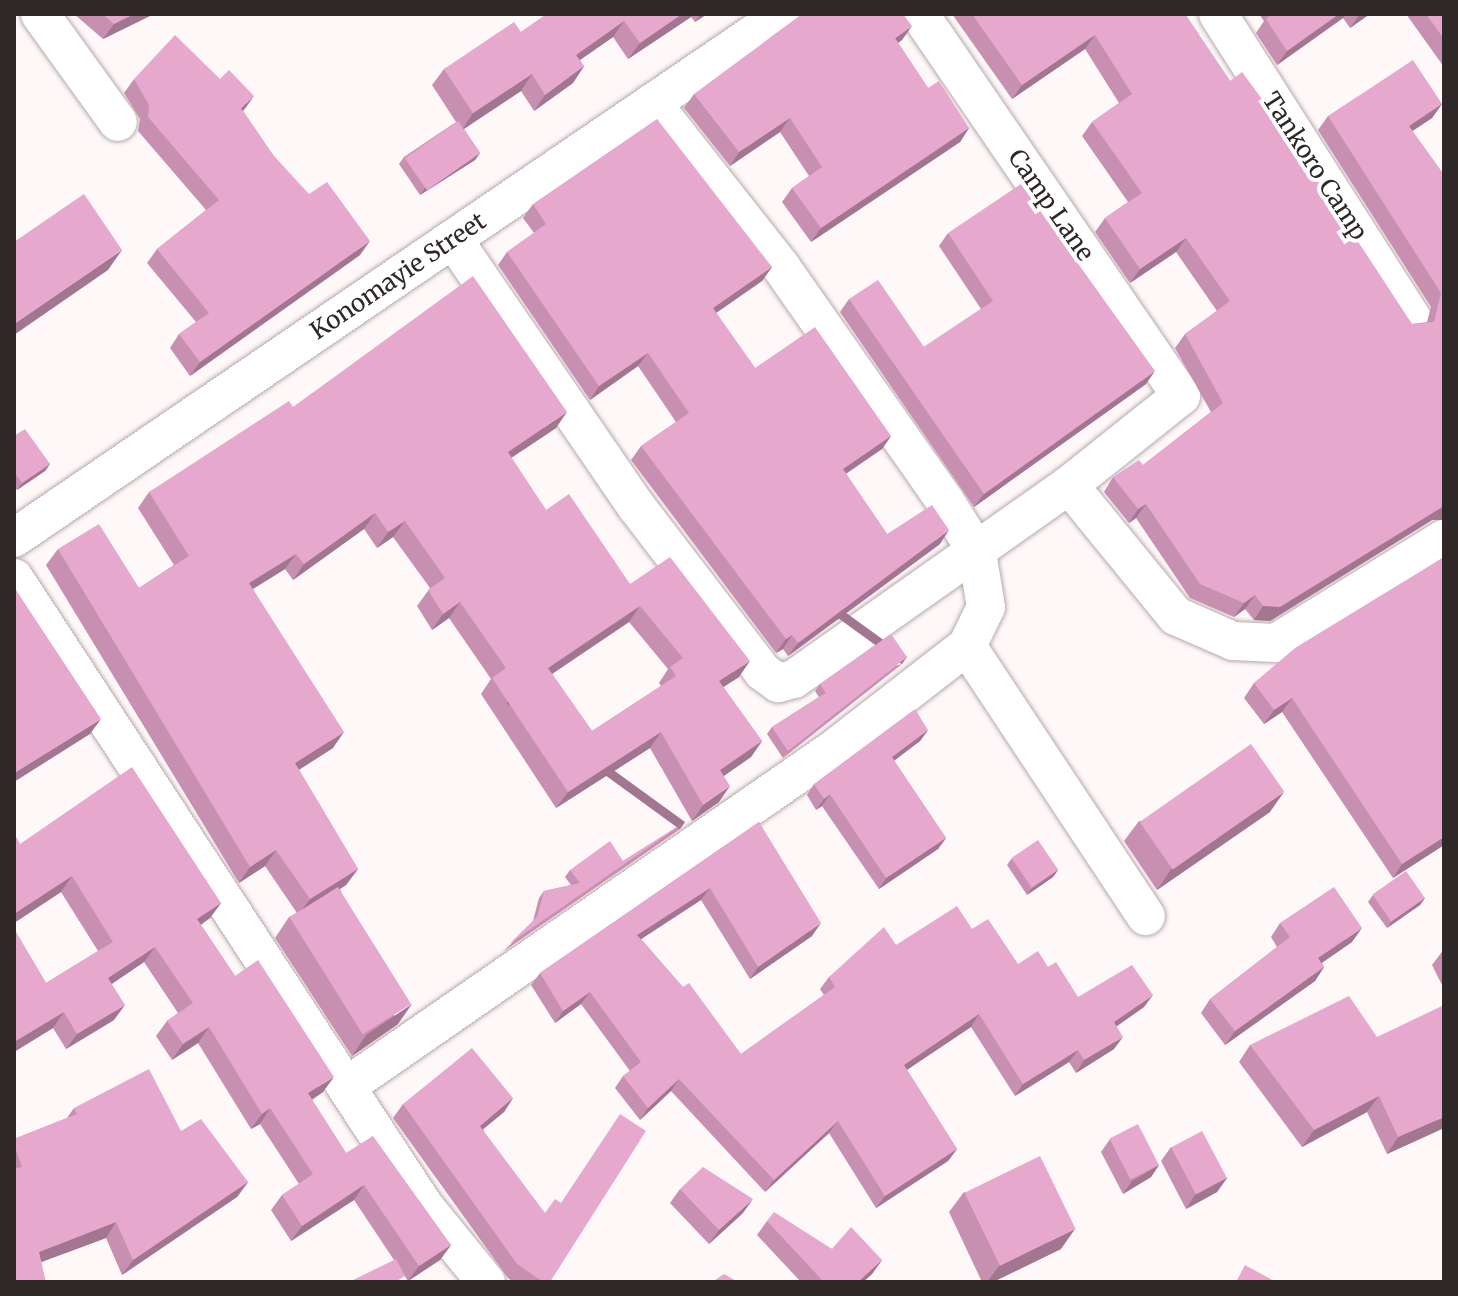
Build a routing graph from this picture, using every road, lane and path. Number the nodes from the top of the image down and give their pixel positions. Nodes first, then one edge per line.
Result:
1 (40, 14) edge
2 (783, 14) edge
3 (919, 14) edge
4 (1218, 14) edge
5 (652, 103) junction
6 (118, 122) dead end
7 (453, 239) junction
8 (1412, 318) edge
9 (1069, 485) junction
10 (14, 538) edge
11 (1444, 539) edge
12 (977, 552) junction
13 (14, 578) edge
14 (967, 646) junction
15 (1146, 916) dead end
16 (347, 1086) junction
17 (486, 1282) edge

1 - 6 street
2 - 5 street, Konomayie Street
3 - 9 street, Camp Lane
4 - 8 street, Tankoro Camp
5 - 7 street, Konomayie Street
5 - 12 street
7 - 10 street, Konomayie Street
7 - 12 street
9 - 11 street
9 - 12 street
12 - 14 street
13 - 16 street
14 - 15 street
14 - 16 street
16 - 17 street

